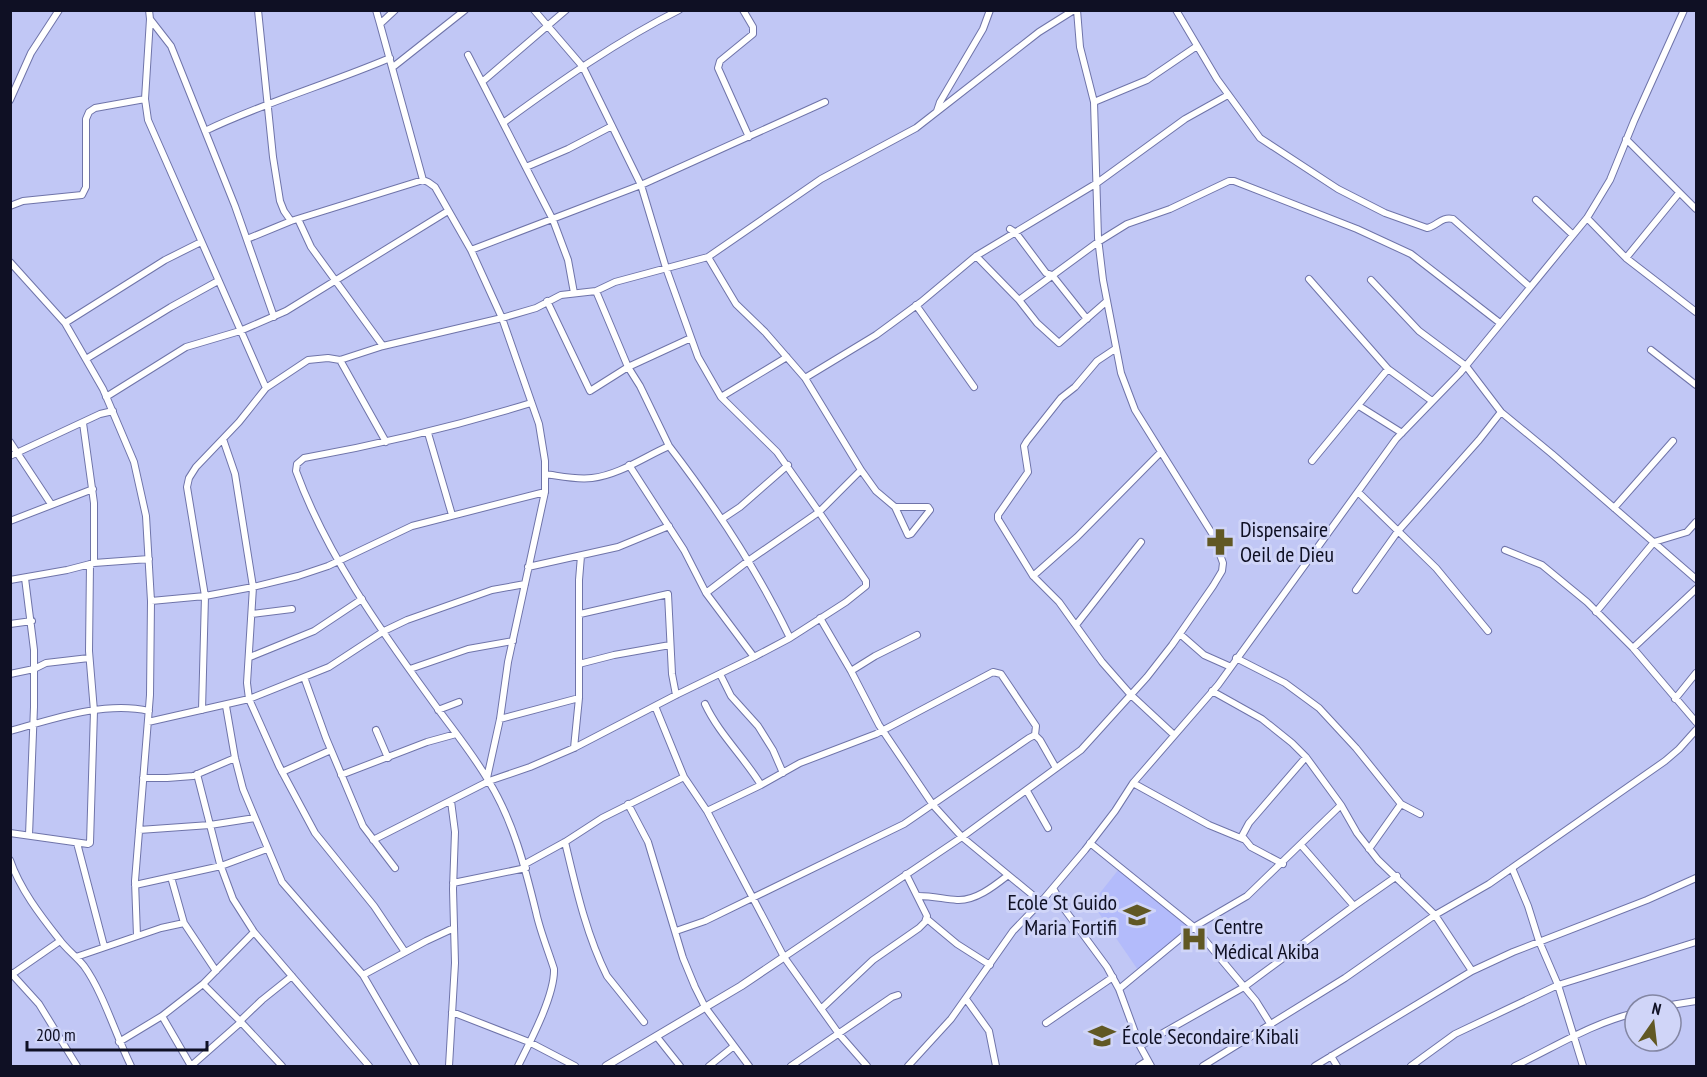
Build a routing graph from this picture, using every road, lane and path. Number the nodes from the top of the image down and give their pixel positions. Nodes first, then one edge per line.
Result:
1 (59, 10) edge
2 (148, 10) edge
3 (258, 10) edge
4 (376, 10) edge
5 (395, 10) edge
6 (465, 10) edge
7 (534, 10) edge
8 (566, 10) edge
9 (679, 10) edge
10 (743, 10) edge
11 (990, 10) edge
12 (1076, 10) edge
13 (1176, 10) edge
14 (1684, 10) edge
15 (150, 19) junction
16 (380, 24) junction
17 (548, 26) junction
18 (1197, 46) junction
19 (468, 55) dead end
20 (390, 58) junction
21 (393, 67) junction
22 (583, 68) junction
23 (482, 82) junction
24 (1228, 95) junction
25 (145, 99) junction
26 (10, 100) edge
27 (825, 102) dead end
28 (1094, 102) junction
29 (266, 103) junction
30 (936, 111) junction
31 (503, 123) junction
32 (612, 126) junction
33 (205, 131) junction
34 (749, 137) junction
35 (1626, 139) junction
36 (526, 167) junction
37 (423, 180) junction
38 (1097, 183) junction
39 (641, 184) junction
40 (1679, 193) junction
41 (1536, 200) dead end
42 (10, 206) edge
43 (1696, 208) edge
44 (448, 212) junction
45 (1587, 218) junction
46 (298, 219) junction
47 (553, 220) junction
48 (291, 221) junction
49 (1013, 231) junction
50 (1573, 235) junction
51 (247, 239) junction
52 (201, 242) junction
53 (1098, 242) junction
54 (471, 250) junction
55 (976, 256) junction
56 (708, 257) junction
57 (1626, 258) junction
58 (10, 262) edge
59 (666, 268) junction
60 (1052, 275) junction
61 (1309, 279) dead end
62 (334, 280) junction
63 (1371, 280) dead end
64 (218, 281) junction
65 (1530, 287) junction
66 (596, 291) junction
67 (574, 294) junction
68 (1019, 300) junction
69 (548, 301) junction
70 (1107, 301) junction
71 (916, 305) junction
72 (1696, 312) edge
73 (274, 317) junction
74 (502, 318) junction
75 (1088, 319) junction
76 (65, 323) junction
77 (1500, 323) junction
78 (240, 331) junction
79 (692, 338) junction
80 (383, 346) junction
81 (1115, 349) junction
82 (1651, 350) dead end
83 (788, 357) junction
84 (86, 359) junction
85 (340, 360) junction
86 (1466, 366) junction
87 (628, 367) junction
88 (1388, 369) junction
89 (805, 378) junction
90 (1696, 385) edge
91 (974, 387) dead end
92 (266, 388) junction
93 (106, 397) junction
94 (721, 397) junction
95 (1432, 401) junction
96 (531, 403) junction
97 (1359, 406) junction
98 (113, 411) junction
99 (1501, 412) junction
100 (82, 423) junction
101 (428, 433) junction
102 (1401, 433) junction
103 (223, 440) junction
104 (1673, 441) dead end
105 (10, 442) edge
106 (386, 442) junction
107 (669, 446) junction
108 (1161, 452) junction
109 (14, 454) edge
110 (1312, 461) dead end
111 (629, 465) junction
112 (788, 465) junction
113 (861, 470) junction
114 (545, 474) junction
115 (93, 489) junction
116 (544, 492) junction
117 (1358, 492) junction
118 (51, 504) junction
119 (895, 507) junction
120 (1614, 508) junction
121 (819, 512) junction
122 (452, 515) junction
123 (722, 519) junction
124 (10, 521) edge
125 (1696, 522) edge
126 (669, 526) junction
127 (1398, 531) junction
128 (1141, 542) dead end
129 (1654, 542) junction
130 (1505, 549) dead end
131 (582, 556) junction
132 (149, 559) junction
133 (339, 560) junction
134 (748, 561) junction
135 (92, 564) junction
136 (528, 567) junction
137 (1033, 576) junction
138 (25, 578) junction
139 (1696, 579) edge
140 (10, 580) edge
141 (525, 584) junction
142 (254, 587) junction
143 (1696, 589) edge
144 (1356, 590) dead end
145 (706, 593) junction
146 (205, 596) junction
147 (362, 599) junction
148 (151, 601) junction
149 (292, 609) dead end
150 (1596, 612) junction
151 (252, 614) junction
152 (580, 614) junction
153 (820, 618) junction
154 (32, 621) junction
155 (10, 624) edge
156 (1076, 625) junction
157 (1488, 630) dead end
158 (384, 631) junction
159 (1180, 634) junction
160 (917, 635) dead end
161 (790, 638) junction
162 (513, 641) junction
163 (670, 645) junction
164 (1633, 648) junction
165 (250, 657) junction
166 (754, 657) junction
167 (89, 658) junction
168 (1236, 658) junction
169 (579, 664) junction
170 (1231, 667) junction
171 (34, 669) junction
172 (410, 669) junction
173 (851, 671) junction
174 (1696, 673) edge
175 (10, 674) edge
176 (720, 674) junction
177 (304, 676) junction
178 (1212, 691) junction
179 (676, 695) junction
180 (1131, 695) junction
181 (579, 698) junction
182 (249, 699) junction
183 (1675, 699) junction
184 (459, 702) dead end
185 (705, 704) dead end
186 (226, 705) junction
187 (655, 706) junction
188 (202, 710) junction
189 (438, 710) junction
190 (94, 711) junction
191 (149, 711) junction
192 (500, 719) junction
193 (148, 722) junction
194 (1696, 722) edge
195 (34, 724) junction
196 (376, 730) dead end
197 (883, 730) junction
198 (1696, 730) edge
199 (10, 731) edge
200 (456, 734) junction
201 (1173, 734) junction
202 (1035, 735) junction
203 (574, 748) junction
204 (331, 750) junction
205 (1306, 757) junction
206 (235, 758) junction
207 (388, 758) junction
208 (1056, 768) junction
209 (282, 772) junction
210 (783, 773) junction
211 (197, 774) junction
212 (341, 775) junction
213 (143, 777) junction
214 (684, 777) junction
215 (488, 779) junction
216 (1132, 783) junction
217 (761, 785) junction
218 (1027, 791) junction
219 (451, 801) junction
220 (628, 804) junction
221 (1401, 804) junction
222 (933, 805) junction
223 (1341, 805) junction
224 (707, 811) junction
225 (1420, 814) dead end
226 (255, 818) junction
227 (210, 825) junction
228 (1048, 828) dead end
229 (140, 830) junction
230 (10, 833) edge
231 (29, 835) junction
232 (962, 837) junction
233 (1243, 839) junction
234 (374, 840) junction
235 (565, 842) junction
236 (77, 843) junction
237 (1090, 843) junction
238 (1301, 845) junction
239 (267, 849) junction
240 (1369, 849) junction
241 (10, 860) edge
242 (1283, 864) junction
243 (221, 866) junction
244 (525, 866) junction
245 (395, 868) dead end
246 (1512, 868) junction
247 (906, 874) junction
248 (1007, 876) junction
249 (1397, 876) junction
250 (171, 877) junction
251 (1696, 878) edge
252 (453, 883) junction
253 (135, 885) junction
254 (1053, 888) junction
255 (753, 896) junction
256 (919, 896) junction
257 (1041, 902) junction
258 (1354, 906) junction
259 (1435, 915) junction
260 (927, 919) junction
261 (184, 923) junction
262 (1194, 927) junction
263 (454, 928) junction
264 (676, 931) junction
265 (254, 932) junction
266 (137, 936) junction
267 (60, 941) junction
268 (1539, 941) junction
269 (1696, 942) edge
270 (104, 946) junction
271 (405, 952) junction
272 (76, 957) junction
273 (784, 957) junction
274 (990, 965) junction
275 (216, 971) junction
276 (1472, 971) junction
277 (11, 974) edge
278 (363, 975) junction
279 (292, 976) junction
280 (1113, 977) junction
281 (203, 984) junction
282 (1558, 986) junction
283 (1244, 987) junction
284 (1119, 989) junction
285 (898, 995) dead end
286 (966, 999) junction
287 (705, 1006) junction
288 (821, 1009) junction
289 (452, 1012) junction
290 (162, 1016) junction
291 (1623, 1016) edge
292 (241, 1021) junction
293 (644, 1022) dead end
294 (1046, 1023) dead end
295 (1271, 1025) junction
296 (839, 1034) junction
297 (1575, 1036) junction
298 (657, 1037) junction
299 (119, 1042) junction
300 (530, 1042) junction
301 (734, 1046) junction
302 (1140, 1047) junction
303 (1331, 1056) junction
304 (1149, 1064) edge
305 (78, 1066) edge
306 (131, 1066) edge
307 (191, 1066) edge
308 (282, 1066) edge
309 (369, 1066) edge
310 (416, 1066) edge
311 (449, 1066) edge
312 (518, 1066) edge
313 (575, 1066) edge
314 (606, 1066) edge
315 (680, 1066) edge
316 (709, 1066) edge
317 (748, 1066) edge
318 (791, 1066) edge
319 (867, 1066) edge
320 (908, 1066) edge
321 (996, 1066) edge
322 (1139, 1066) edge
323 (1203, 1066) edge
324 (1315, 1066) edge
325 (1337, 1066) edge
326 (1411, 1066) edge
327 (1515, 1066) edge
328 (1583, 1066) edge

1 - 26 street
2 - 15 street
3 - 29 street
4 - 16 street
5 - 16 street
6 - 21 street
7 - 17 street
8 - 17 street
9 - 22 street
10 - 34 street
11 - 30 street
12 - 28 street
12 - 30 street
13 - 18 street
14 - 35 street
15 - 25 street
15 - 33 street
16 - 20 street
17 - 22 street
17 - 23 street
18 - 24 street
18 - 28 street
19 - 23 street
20 - 21 street
20 - 29 street
21 - 37 street
22 - 31 street
22 - 32 street
23 - 31 street
24 - 38 street
24 - 65 street
25 - 42 street
25 - 52 street
27 - 34 street
28 - 38 street
29 - 33 street
29 - 48 street
30 - 56 street
31 - 36 street
32 - 36 street
32 - 39 street
33 - 51 street
34 - 39 street
35 - 40 street
35 - 45 street
36 - 47 street
37 - 44 street
37 - 46 street
38 - 49 street
38 - 53 street
39 - 47 street
39 - 59 street
40 - 43 street
40 - 57 street
41 - 50 street
44 - 54 street
44 - 62 street
45 - 50 street
45 - 57 street
46 - 48 street
46 - 62 street
47 - 54 street
47 - 67 street
48 - 51 street
49 - 55 street
49 - 60 street
50 - 65 street
51 - 73 street
52 - 64 street
52 - 76 street
53 - 60 street
53 - 70 street
53 - 77 street
54 - 74 street
55 - 68 street
55 - 71 street
56 - 59 street
56 - 83 street
57 - 72 street
58 - 76 street
59 - 66 street
59 - 79 street
60 - 68 street
60 - 75 street
61 - 88 street
62 - 73 street
62 - 80 street
63 - 86 street
64 - 78 street
64 - 84 street
65 - 77 street
66 - 67 street
66 - 87 street
67 - 69 street
68 - 75 street
69 - 74 street
69 - 87 street
70 - 75 street
70 - 81 street
71 - 89 street
71 - 91 street
73 - 78 street
74 - 80 street
74 - 96 street
76 - 84 street
77 - 86 street
78 - 92 street
78 - 93 street
79 - 87 street
79 - 94 street
80 - 85 street
81 - 108 street
81 - 137 street
82 - 90 street
83 - 89 street
83 - 94 street
84 - 93 street
85 - 92 street
85 - 106 street
86 - 95 street
86 - 99 street
87 - 107 street
88 - 95 street
88 - 97 street
89 - 113 street
92 - 103 street
93 - 98 street
94 - 112 street
95 - 102 street
96 - 101 street
96 - 114 street
97 - 102 street
97 - 110 street
98 - 100 street
98 - 132 street
99 - 120 street
99 - 127 street
100 - 109 street
100 - 115 street
101 - 106 street
101 - 122 street
102 - 117 street
103 - 142 street
103 - 146 street
104 - 120 street
105 - 109 street
106 - 133 street
107 - 111 street
107 - 123 street
108 - 137 street
108 - 159 street
109 - 118 street
111 - 114 street
111 - 126 street
112 - 121 street
112 - 123 street
113 - 119 street
113 - 121 street
114 - 116 street
115 - 118 street
115 - 135 street
116 - 122 street
116 - 136 street
117 - 127 street
117 - 168 street
118 - 124 street
119 - 119 street
120 - 129 street
121 - 134 street
121 - 153 street
122 - 133 street
123 - 134 street
125 - 129 street
126 - 131 street
126 - 145 street
127 - 144 street
127 - 157 street
128 - 156 street
129 - 139 street
129 - 150 street
130 - 150 street
131 - 136 street
131 - 152 street
132 - 135 street
132 - 148 street
133 - 142 street
133 - 147 street
134 - 145 street
134 - 161 street
135 - 138 street
135 - 167 street
136 - 141 street
137 - 156 street
138 - 140 street
138 - 154 street
141 - 158 street
141 - 162 street
142 - 146 street
142 - 151 street
143 - 164 street
145 - 166 street
146 - 148 street
146 - 188 street
147 - 158 street
147 - 165 street
148 - 191 street
149 - 151 street
150 - 164 street
151 - 165 street
152 - 163 street
152 - 169 street
153 - 161 street
153 - 173 street
154 - 155 street
154 - 171 street
156 - 180 street
158 - 172 street
158 - 177 street
159 - 170 street
159 - 180 street
160 - 173 street
161 - 166 street
162 - 172 street
162 - 192 street
163 - 169 street
163 - 179 street
164 - 183 street
165 - 182 street
166 - 176 street
167 - 171 street
167 - 190 street
168 - 170 street
168 - 221 street
169 - 181 street
170 - 178 street
171 - 175 street
171 - 195 street
172 - 189 street
173 - 197 street
174 - 183 street
176 - 179 street
176 - 210 street
177 - 182 street
177 - 204 street
178 - 201 street
178 - 205 street
179 - 187 street
180 - 201 street
180 - 208 street
181 - 192 street
181 - 203 street
182 - 186 street
182 - 209 street
183 - 194 street
184 - 189 street
185 - 217 street
186 - 188 street
186 - 206 street
187 - 203 street
187 - 214 street
188 - 193 street
189 - 200 street
190 - 191 street
190 - 195 street
190 - 236 street
191 - 193 street
192 - 215 street
193 - 213 street
195 - 199 street
195 - 231 street
196 - 207 street
197 - 202 street
197 - 210 street
197 - 222 street
198 - 246 street
200 - 207 street
200 - 215 street
201 - 216 street
202 - 208 street
202 - 222 street
203 - 215 street
204 - 209 street
204 - 212 street
205 - 223 street
205 - 233 street
206 - 211 street
206 - 226 street
207 - 212 street
208 - 218 street
209 - 271 street
210 - 217 street
211 - 213 street
211 - 227 street
212 - 234 street
213 - 229 street
214 - 220 street
214 - 224 street
215 - 219 street
215 - 244 street
216 - 233 street
216 - 237 street
217 - 224 street
218 - 228 street
218 - 232 street
219 - 234 street
219 - 252 street
220 - 235 street
220 - 264 street
221 - 225 street
221 - 240 street
222 - 232 street
222 - 255 street
223 - 238 street
223 - 240 street
224 - 255 street
226 - 227 street
226 - 239 street
227 - 229 street
227 - 243 street
229 - 253 street
230 - 231 street
231 - 236 street
232 - 247 street
232 - 248 street
233 - 242 street
234 - 245 street
235 - 244 street
235 - 293 street
236 - 270 street
237 - 254 street
237 - 262 street
238 - 242 street
238 - 258 street
239 - 243 street
239 - 278 street
240 - 249 street
241 - 267 street
242 - 262 street
243 - 250 street
243 - 265 street
244 - 252 street
244 - 300 street
246 - 259 street
246 - 268 street
247 - 256 street
247 - 273 street
248 - 256 street
248 - 257 street
249 - 258 street
249 - 259 street
250 - 253 street
250 - 261 street
251 - 268 street
252 - 263 street
253 - 266 street
254 - 257 street
254 - 280 street
255 - 264 street
255 - 273 street
256 - 260 street
257 - 274 street
258 - 283 street
259 - 276 street
259 - 295 street
260 - 274 street
260 - 288 street
261 - 266 street
261 - 275 street
262 - 283 street
262 - 284 street
263 - 271 street
263 - 289 street
264 - 287 street
265 - 275 street
265 - 279 street
266 - 270 street
267 - 272 street
267 - 277 street
268 - 276 street
268 - 282 street
269 - 282 street
270 - 272 street
271 - 278 street
272 - 299 street
273 - 287 street
273 - 288 street
274 - 286 street
275 - 281 street
276 - 303 street
277 - 305 street
278 - 310 street
279 - 292 street
279 - 309 street
280 - 284 street
280 - 294 street
281 - 290 street
281 - 292 street
282 - 297 street
282 - 326 street
283 - 295 street
283 - 302 street
284 - 302 street
285 - 296 street
286 - 320 street
286 - 321 street
287 - 298 street
287 - 301 street
288 - 296 street
289 - 300 street
289 - 311 street
290 - 299 street
290 - 307 street
291 - 297 street
292 - 307 street
292 - 308 street
295 - 323 street
296 - 318 street
296 - 319 street
297 - 327 street
297 - 328 street
298 - 314 street
298 - 315 street
299 - 306 street
300 - 312 street
300 - 313 street
301 - 316 street
301 - 317 street
302 - 304 street
303 - 324 street
303 - 325 street
304 - 322 street

